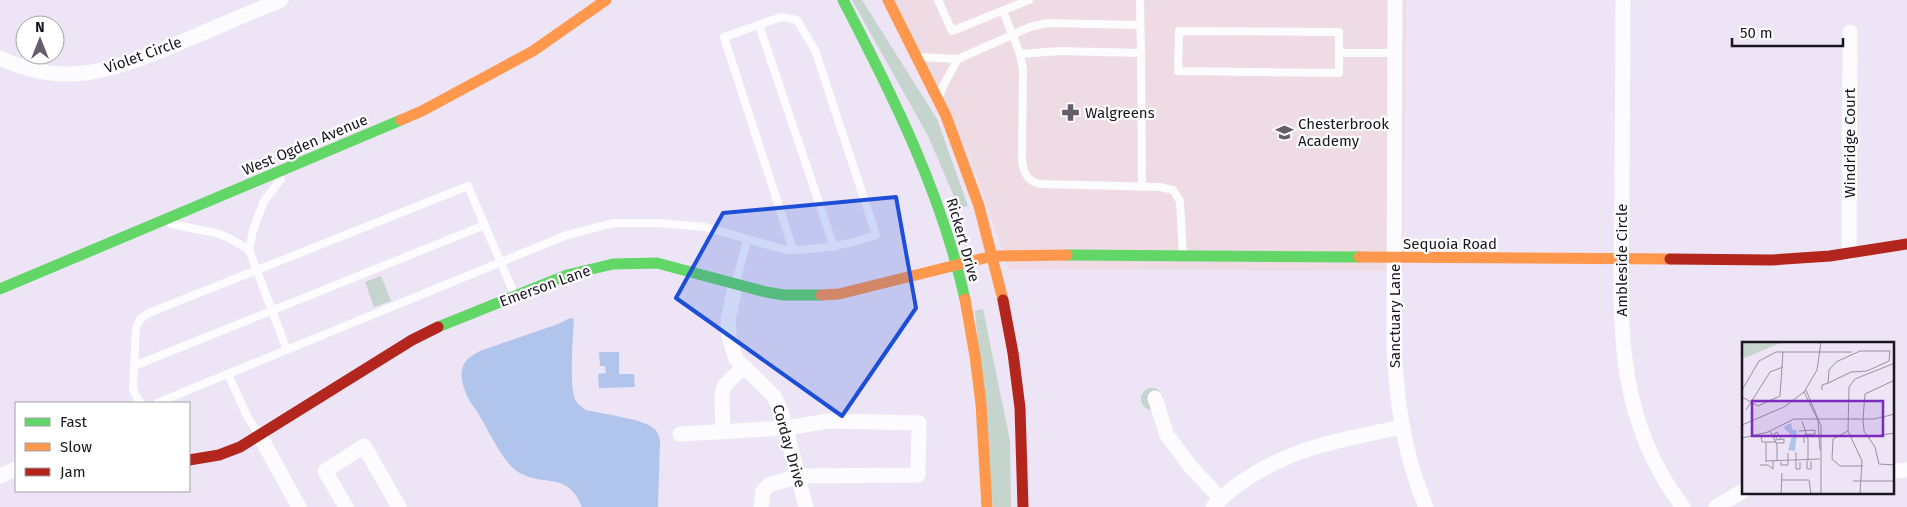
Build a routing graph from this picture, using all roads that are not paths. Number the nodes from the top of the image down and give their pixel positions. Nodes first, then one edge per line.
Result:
1 (281, 0) edge
2 (606, 0) edge
3 (843, 0) edge
4 (888, 0) edge
5 (938, 0) edge
6 (1029, 0) edge
7 (1140, 0) edge
8 (1396, 0) edge
9 (1623, 0) edge
10 (1003, 11) junction
11 (759, 25) junction
12 (1140, 25) junction
13 (1850, 32) dead end
14 (1013, 34) junction
15 (1340, 52) junction
16 (1141, 53) junction
17 (1395, 53) junction
18 (1020, 54) junction
19 (917, 57) junction
20 (0, 58) edge
21 (958, 59) junction
22 (938, 100) junction
23 (292, 166) junction
24 (1142, 186) junction
25 (160, 222) junction
26 (486, 226) junction
27 (747, 240) junction
28 (1907, 244) edge
29 (834, 247) junction
30 (249, 250) junction
31 (793, 250) junction
32 (1850, 253) junction
33 (993, 256) junction
34 (1183, 257) junction
35 (1395, 258) junction
36 (1621, 259) junction
37 (501, 262) junction
38 (957, 265) junction
39 (257, 271) junction
40 (736, 283) junction
41 (0, 288) edge
42 (515, 296) junction
43 (272, 312) junction
44 (287, 350) junction
45 (134, 366) junction
46 (743, 367) junction
47 (228, 374) junction
48 (1155, 398) dead end
49 (140, 402) edge
50 (159, 402) edge
51 (1402, 426) junction
52 (786, 428) junction
53 (723, 431) junction
54 (680, 434) dead end
55 (260, 436) junction
56 (190, 460) edge
57 (15, 469) edge
58 (1907, 470) edge
59 (1894, 471) edge
60 (0, 476) edge
61 (798, 476) junction
62 (1742, 492) edge
63 (1217, 502) edge
64 (299, 507) edge
65 (346, 507) edge
66 (399, 507) edge
67 (761, 507) edge
68 (806, 507) edge
69 (987, 507) edge
70 (1023, 507) edge
71 (1426, 507) edge
72 (1683, 507) edge
73 (1716, 507) edge

1 - 20 street, Violet Circle
2 - 23 street, West Ogden Avenue
3 - 38 street, Rickert Drive
4 - 19 street, Rickert Drive
5 - 10 lane
6 - 10 lane
7 - 12 lane
8 - 17 street, Sanctuary Lane
9 - 36 street, Ambleside Circle
10 - 14 lane
11 - 29 lane
11 - 29 lane
11 - 31 lane
12 - 14 lane
12 - 16 lane
13 - 32 street, Windridge Court
14 - 18 lane
14 - 21 lane
15 - 15 lane
15 - 17 lane
16 - 18 lane
16 - 24 lane
17 - 35 street, Sanctuary Lane
18 - 24 lane
19 - 21 lane
19 - 22 street, Rickert Drive
21 - 22 lane
22 - 33 street, Rickert Drive
23 - 25 street, West Ogden Avenue
23 - 30 lane
24 - 34 lane
25 - 30 lane
25 - 41 street, West Ogden Avenue
26 - 37 lane
26 - 39 lane
26 - 43 lane
27 - 31 lane
27 - 37 lane
27 - 40 lane
28 - 32 street, Sequoia Road
29 - 31 lane
30 - 39 lane
32 - 36 street, Sequoia Road
33 - 34 street, Sequoia Road
33 - 38 street, Emerson Lane
33 - 70 street, Rickert Drive
34 - 35 street, Sequoia Road
35 - 36 street, Sequoia Road
35 - 51 street, Sanctuary Lane
36 - 72 street, Ambleside Circle
37 - 42 lane
37 - 44 lane
38 - 40 street, Emerson Lane
38 - 69 street, Rickert Drive
39 - 43 lane
39 - 45 lane
40 - 42 street, Emerson Lane
40 - 46 street, Corday Drive
42 - 55 street, Emerson Lane
43 - 44 lane
43 - 45 lane
44 - 47 lane
45 - 49 lane
46 - 52 street, Corday Drive
46 - 53 street
47 - 50 lane
47 - 55 lane
48 - 63 street
51 - 63 street
51 - 71 street, Sanctuary Lane
52 - 53 street
52 - 61 street, Corday Drive
52 - 61 street
53 - 54 street
55 - 56 street, Emerson Lane
55 - 64 street
57 - 60 street
58 - 59 street
61 - 67 street
61 - 68 street, Corday Drive
62 - 73 street
65 - 66 street

